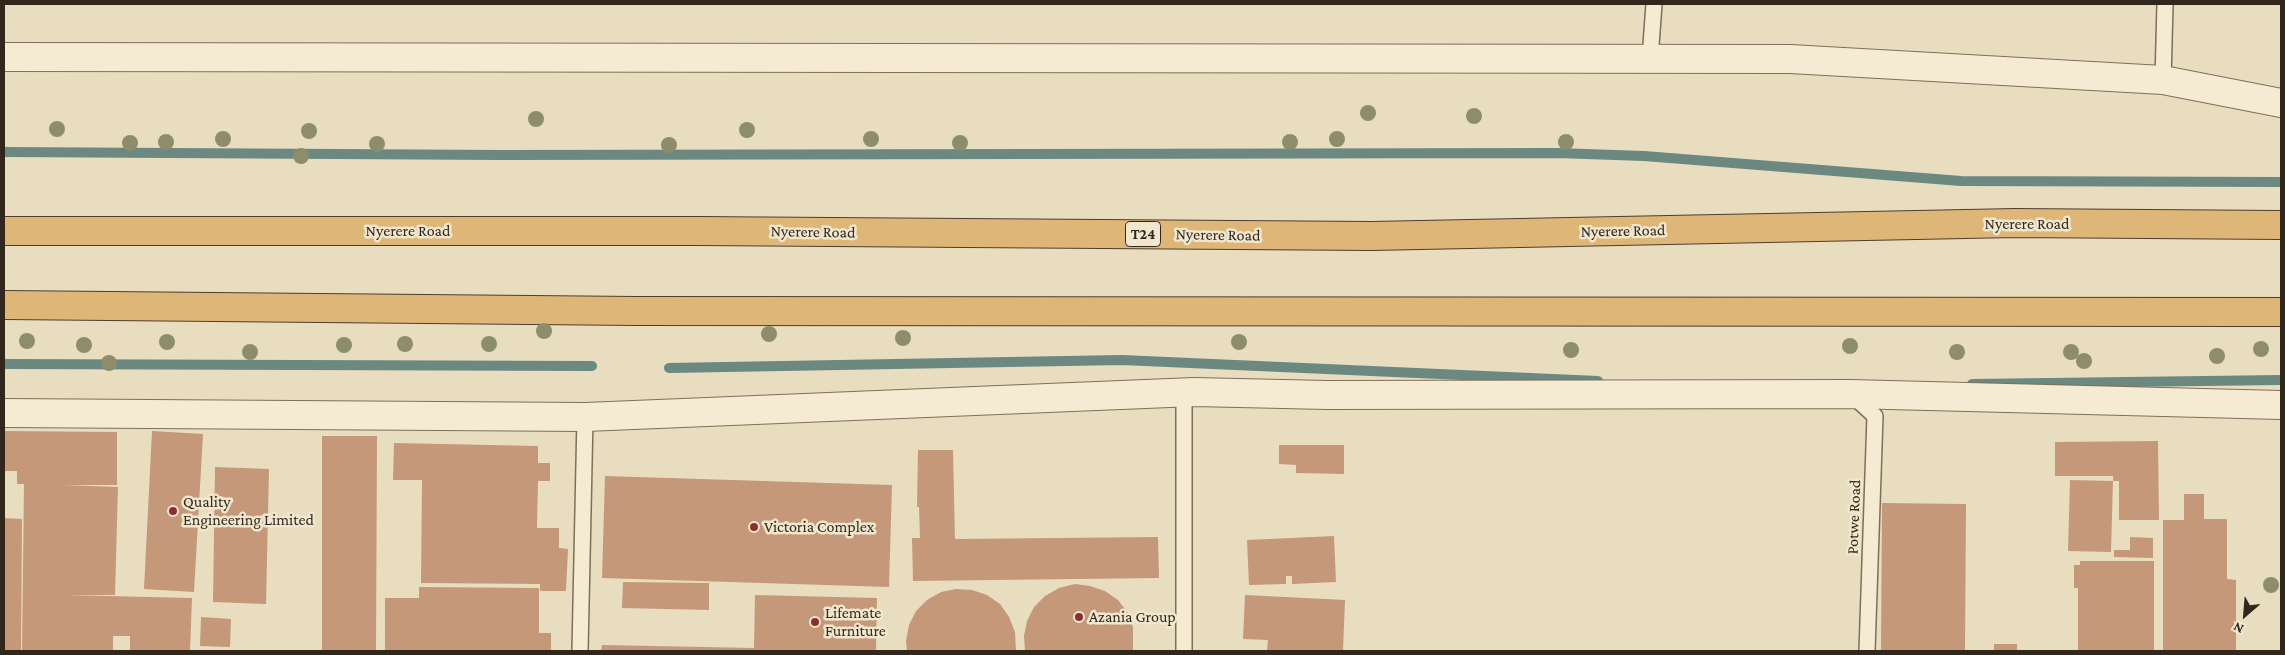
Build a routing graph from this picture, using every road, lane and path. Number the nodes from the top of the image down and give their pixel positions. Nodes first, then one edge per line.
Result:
1 (1654, 4) edge
2 (2165, 4) edge
3 (4, 57) edge
4 (1650, 59) junction
5 (2163, 80) junction
6 (2281, 103) edge
7 (2281, 225) edge
8 (4, 231) edge
9 (4, 305) edge
10 (2275, 310) edge
11 (1184, 393) junction
12 (1850, 394) junction
13 (2281, 405) edge
14 (4, 414) edge
15 (585, 417) junction
16 (580, 651) edge
17 (1184, 651) edge
18 (1867, 651) edge

1 - 4 lane
2 - 5 lane
3 - 4 street
4 - 5 street
5 - 6 street
7 - 8 highway, Nyerere Road / T24
9 - 10 highway
11 - 12 street
11 - 15 street
11 - 17 lane
12 - 13 street
12 - 18 lane, Potwe Road
14 - 15 street
15 - 16 lane

